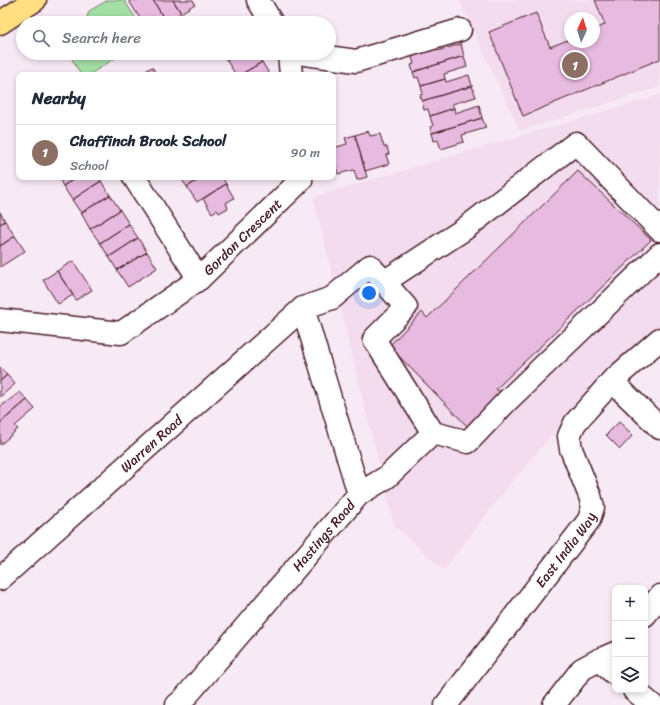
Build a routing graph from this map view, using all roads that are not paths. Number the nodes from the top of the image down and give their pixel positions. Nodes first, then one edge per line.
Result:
1 (35, 0) edge
2 (258, 0) edge
3 (268, 16) edge
4 (0, 23) edge
5 (460, 30) dead end
6 (336, 58) edge
7 (290, 60) edge
8 (291, 72) edge
9 (136, 180) edge
10 (301, 180) edge
11 (660, 230) edge
12 (660, 254) edge
13 (199, 279) junction
14 (384, 282) junction
15 (303, 308) junction
16 (0, 320) edge
17 (660, 339) edge
18 (612, 381) junction
19 (660, 428) edge
20 (433, 433) junction
21 (359, 494) junction
22 (0, 579) edge
23 (660, 596) edge
24 (648, 611) edge
25 (610, 662) edge
26 (638, 693) edge
27 (177, 705) edge
28 (446, 705) edge
29 (554, 705) edge
30 (652, 705) edge

1 - 4 main road
2 - 3 street
5 - 6 street
7 - 8 street
9 - 13 street, Gordon Crescent
10 - 13 street, Gordon Crescent
11 - 14 street
12 - 20 street
13 - 16 street, Gordon Crescent
14 - 15 street
14 - 20 street
15 - 21 street, Hastings Road
15 - 22 street, Warren Road
17 - 18 street, East India Way
18 - 19 street
18 - 28 street, East India Way
20 - 21 street
21 - 27 street, Hastings Road
23 - 24 street
25 - 29 street
26 - 30 street

